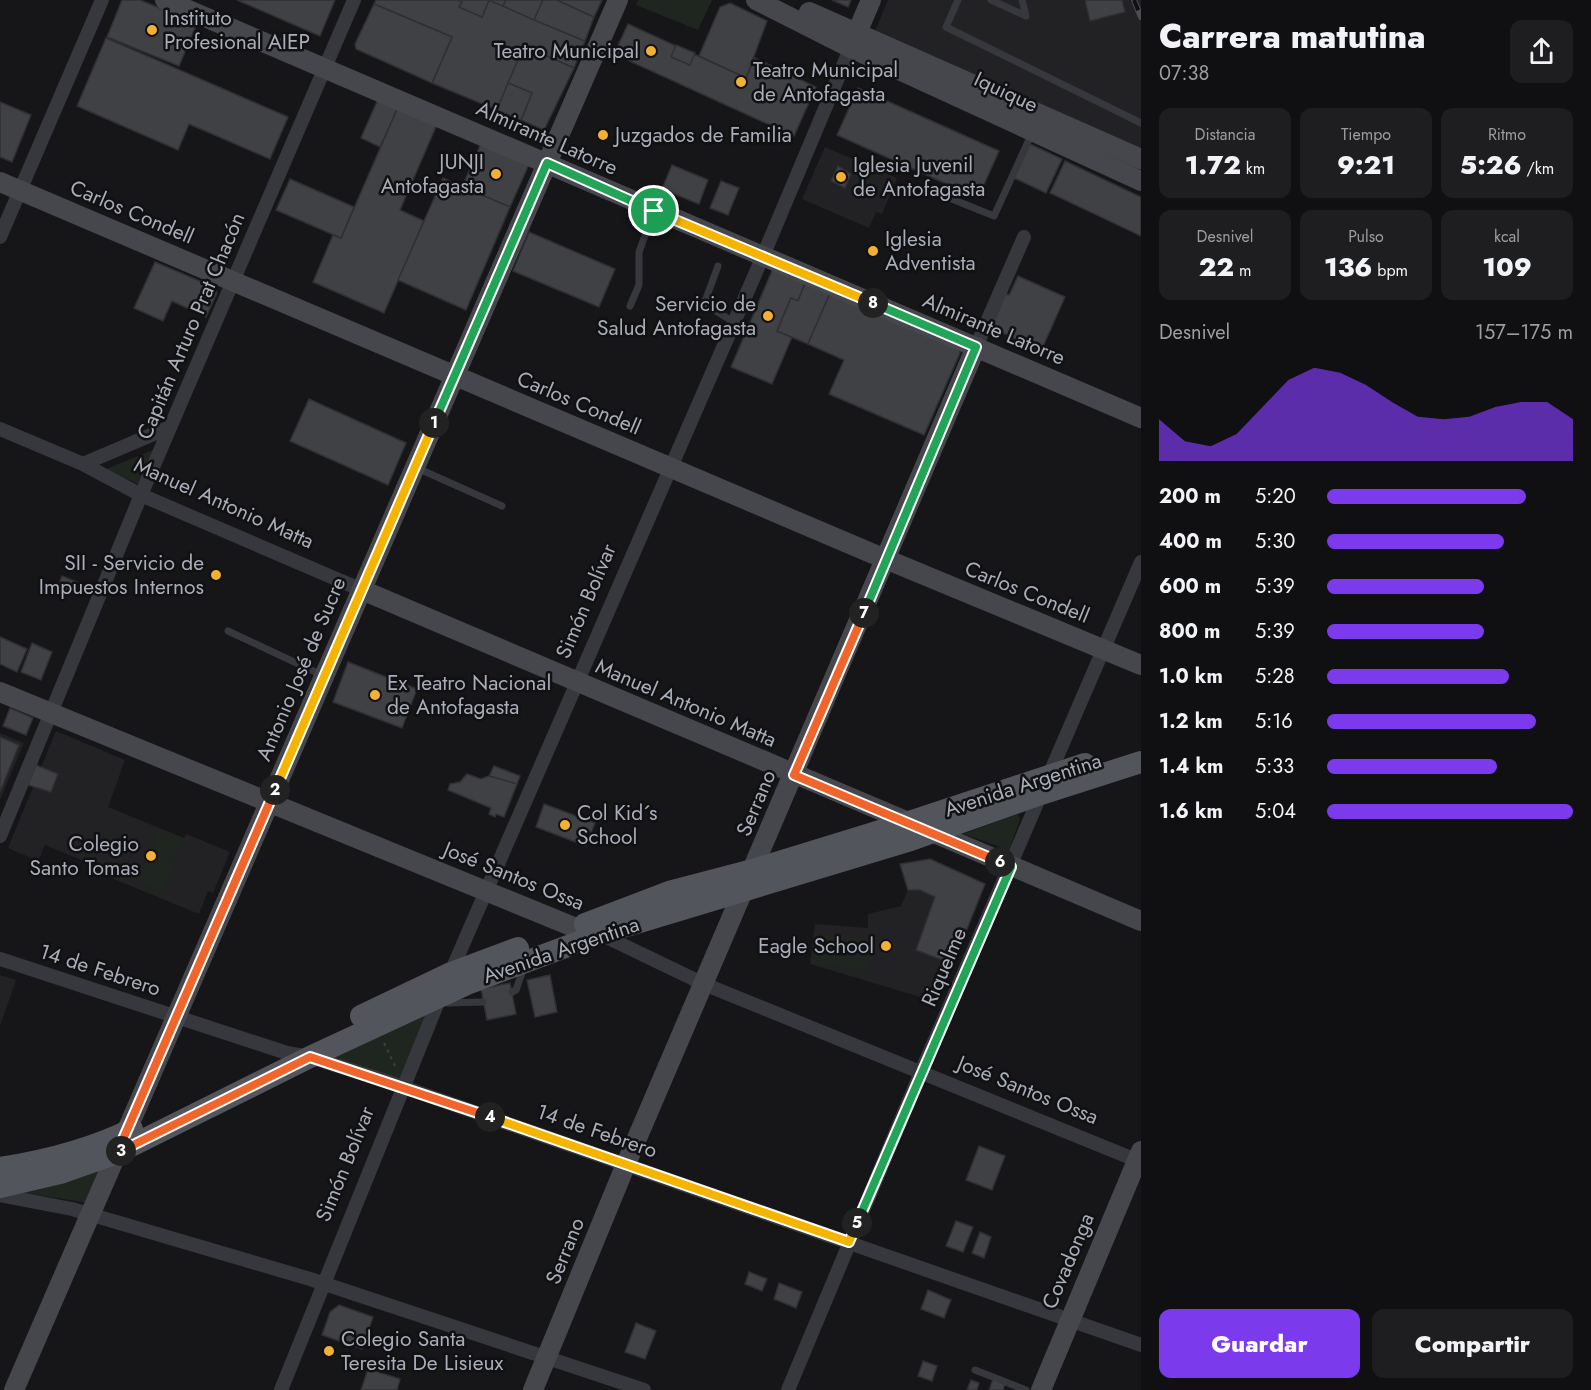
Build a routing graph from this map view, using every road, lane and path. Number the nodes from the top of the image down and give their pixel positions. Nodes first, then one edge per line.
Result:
1 (102, 0) edge
2 (165, 0) edge
3 (354, 0) edge
4 (618, 0) edge
5 (756, 0) edge
6 (785, 0) edge
7 (871, 0) edge
8 (958, 0) edge
9 (991, 0) edge
10 (1022, 0) edge
11 (854, 41) junction
12 (324, 68) junction
13 (1141, 123) edge
14 (1033, 131) junction
15 (1141, 159) edge
16 (547, 163) junction
17 (1141, 181) edge
18 (0, 182) edge
19 (20, 190) junction
20 (932, 191) dead end
21 (654, 211) junction
22 (0, 237) edge
23 (1024, 237) dead end
24 (763, 256) junction
25 (718, 266) dead end
26 (233, 281) junction
27 (630, 306) dead end
28 (734, 322) junction
29 (976, 347) junction
30 (454, 376) junction
31 (1141, 418) edge
32 (170, 427) junction
33 (0, 429) edge
34 (83, 464) junction
35 (414, 467) junction
36 (669, 467) junction
37 (141, 495) junction
38 (502, 506) dead end
39 (886, 560) junction
40 (1141, 562) edge
41 (362, 590) junction
42 (228, 631) dead end
43 (1103, 649) junction
44 (1141, 665) edge
45 (324, 676) junction
46 (577, 682) junction
47 (0, 692) edge
48 (51, 712) junction
49 (1141, 747) edge
50 (1141, 762) edge
51 (794, 775) junction
52 (1045, 784) junction
53 (269, 802) junction
54 (906, 823) junction
55 (931, 834) junction
56 (0, 836) edge
57 (1011, 867) junction
58 (749, 880) junction
59 (486, 891) junction
60 (1141, 921) edge
61 (576, 928) junction
62 (600, 934) junction
63 (0, 959) edge
64 (525, 962) junction
65 (451, 973) junction
66 (704, 984) junction
67 (512, 992) dead end
68 (439, 999) junction
69 (483, 1002) dead end
70 (176, 1017) junction
71 (380, 1035) dead end
72 (287, 1053) junction
73 (310, 1057) junction
74 (396, 1069) dead end
75 (921, 1072) junction
76 (401, 1087) junction
77 (121, 1143) junction
78 (1140, 1158) edge
79 (626, 1164) junction
80 (0, 1168) edge
81 (0, 1187) edge
82 (0, 1195) edge
83 (90, 1214) junction
84 (849, 1242) junction
85 (323, 1284) junction
86 (1069, 1320) junction
87 (1141, 1346) edge
88 (546, 1359) junction
89 (975, 1370) dead end
90 (14, 1390) edge
91 (281, 1390) edge
92 (533, 1390) edge
93 (644, 1390) edge
94 (788, 1390) edge
95 (1026, 1390) edge
96 (1041, 1390) edge

1 - 19 street
2 - 12 street, Almirante Latorre
3 - 12 street, Capitán Arturo Prat Chacón
4 - 16 street, Antonio José de Sucre
5 - 11 street
6 - 11 street
7 - 11 street, Simón Bolívar
8 - 13 lane
9 - 10 lane
11 - 14 street, Iquique
11 - 15 street, Iquique
11 - 24 street, Simón Bolívar
12 - 16 street, Almirante Latorre
12 - 26 street, Capitán Arturo Prat Chacón
14 - 17 street, Iquique
14 - 20 lane
16 - 21 street, Almirante Latorre
16 - 30 street, Antonio José de Sucre
18 - 19 street, Carlos Condell
19 - 22 street
19 - 26 street, Carlos Condell
21 - 24 street, Almirante Latorre
21 - 27 lane
23 - 29 street, Serrano
24 - 28 street, Simón Bolívar
24 - 29 street, Almirante Latorre
25 - 28 lane
26 - 30 street, Carlos Condell
26 - 32 street, Capitán Arturo Prat Chacón
28 - 36 street, Simón Bolívar
29 - 31 street, Almirante Latorre
29 - 39 street, Serrano
30 - 35 street, Antonio José de Sucre
30 - 36 street, Carlos Condell
32 - 34 street, Manuel Antonio Matta
32 - 37 street, Capitán Arturo Prat Chacón
33 - 34 street, Manuel Antonio Matta
34 - 37 street, Manuel Antonio Matta
35 - 38 lane
35 - 41 street, Antonio José de Sucre
36 - 39 street, Carlos Condell
36 - 46 street, Simón Bolívar
37 - 41 street, Manuel Antonio Matta
37 - 48 street, Capitán Arturo Prat Chacón
39 - 43 street, Carlos Condell
39 - 51 street, Serrano
40 - 43 street, Riquelme
41 - 45 street, Antonio José de Sucre
41 - 46 street, Manuel Antonio Matta
42 - 45 lane
43 - 44 street, Carlos Condell
43 - 52 street, Riquelme
45 - 53 street, Antonio José de Sucre
46 - 51 street, Manuel Antonio Matta
46 - 59 street, Simón Bolívar
47 - 48 street, José Santos Ossa
48 - 53 street, José Santos Ossa
48 - 56 street, Capitán Arturo Prat Chacón
49 - 52 main road, Avenida Argentina
50 - 52 main road, Avenida Argentina
51 - 54 street, Manuel Antonio Matta
51 - 58 street, Serrano
52 - 54 main road, Avenida Argentina
52 - 55 main road, Avenida Argentina
52 - 57 street, Riquelme
53 - 59 street, José Santos Ossa
53 - 70 street, Antonio José de Sucre
54 - 55 street, Manuel Antonio Matta
54 - 58 main road, Avenida Argentina
55 - 57 street, Manuel Antonio Matta
55 - 58 main road, Avenida Argentina
57 - 60 street, Manuel Antonio Matta
57 - 75 street, Riquelme
58 - 61 main road, Avenida Argentina
58 - 62 main road, Avenida Argentina
58 - 66 street, Serrano
59 - 61 street, José Santos Ossa
59 - 65 street, Simón Bolívar
61 - 62 street, José Santos Ossa
61 - 65 main road, Avenida Argentina
62 - 64 main road, Avenida Argentina
62 - 66 street, José Santos Ossa
63 - 70 street, 14 de Febrero
64 - 67 lane
64 - 68 main road, Avenida Argentina
65 - 68 street, Simón Bolívar
65 - 72 main road, Avenida Argentina
66 - 75 street, José Santos Ossa
66 - 79 street, Serrano
68 - 69 lane
68 - 73 main road, Avenida Argentina
68 - 76 street, Simón Bolívar
70 - 72 street, 14 de Febrero
70 - 77 street, Antonio José de Sucre
71 - 74 path
72 - 73 street, 14 de Febrero
72 - 77 main road, Avenida Argentina
73 - 76 street, 14 de Febrero
73 - 77 main road, Avenida Argentina
75 - 78 street, José Santos Ossa
75 - 84 street, Riquelme
76 - 79 street, 14 de Febrero
76 - 85 street, Simón Bolívar
77 - 80 main road, Avenida Argentina
77 - 81 main road, Avenida Argentina
77 - 83 street, Antonio José de Sucre
78 - 86 street, Covadonga
79 - 84 street, 14 de Febrero
79 - 88 street, Serrano
82 - 83 street
83 - 85 street
83 - 90 street, Antonio José de Sucre
84 - 86 street, 14 de Febrero
84 - 94 street, Riquelme
85 - 88 street
85 - 91 street, Simón Bolívar
86 - 87 street, 14 de Febrero
86 - 96 street, Covadonga
88 - 92 street, Serrano
88 - 93 street
89 - 95 lane

